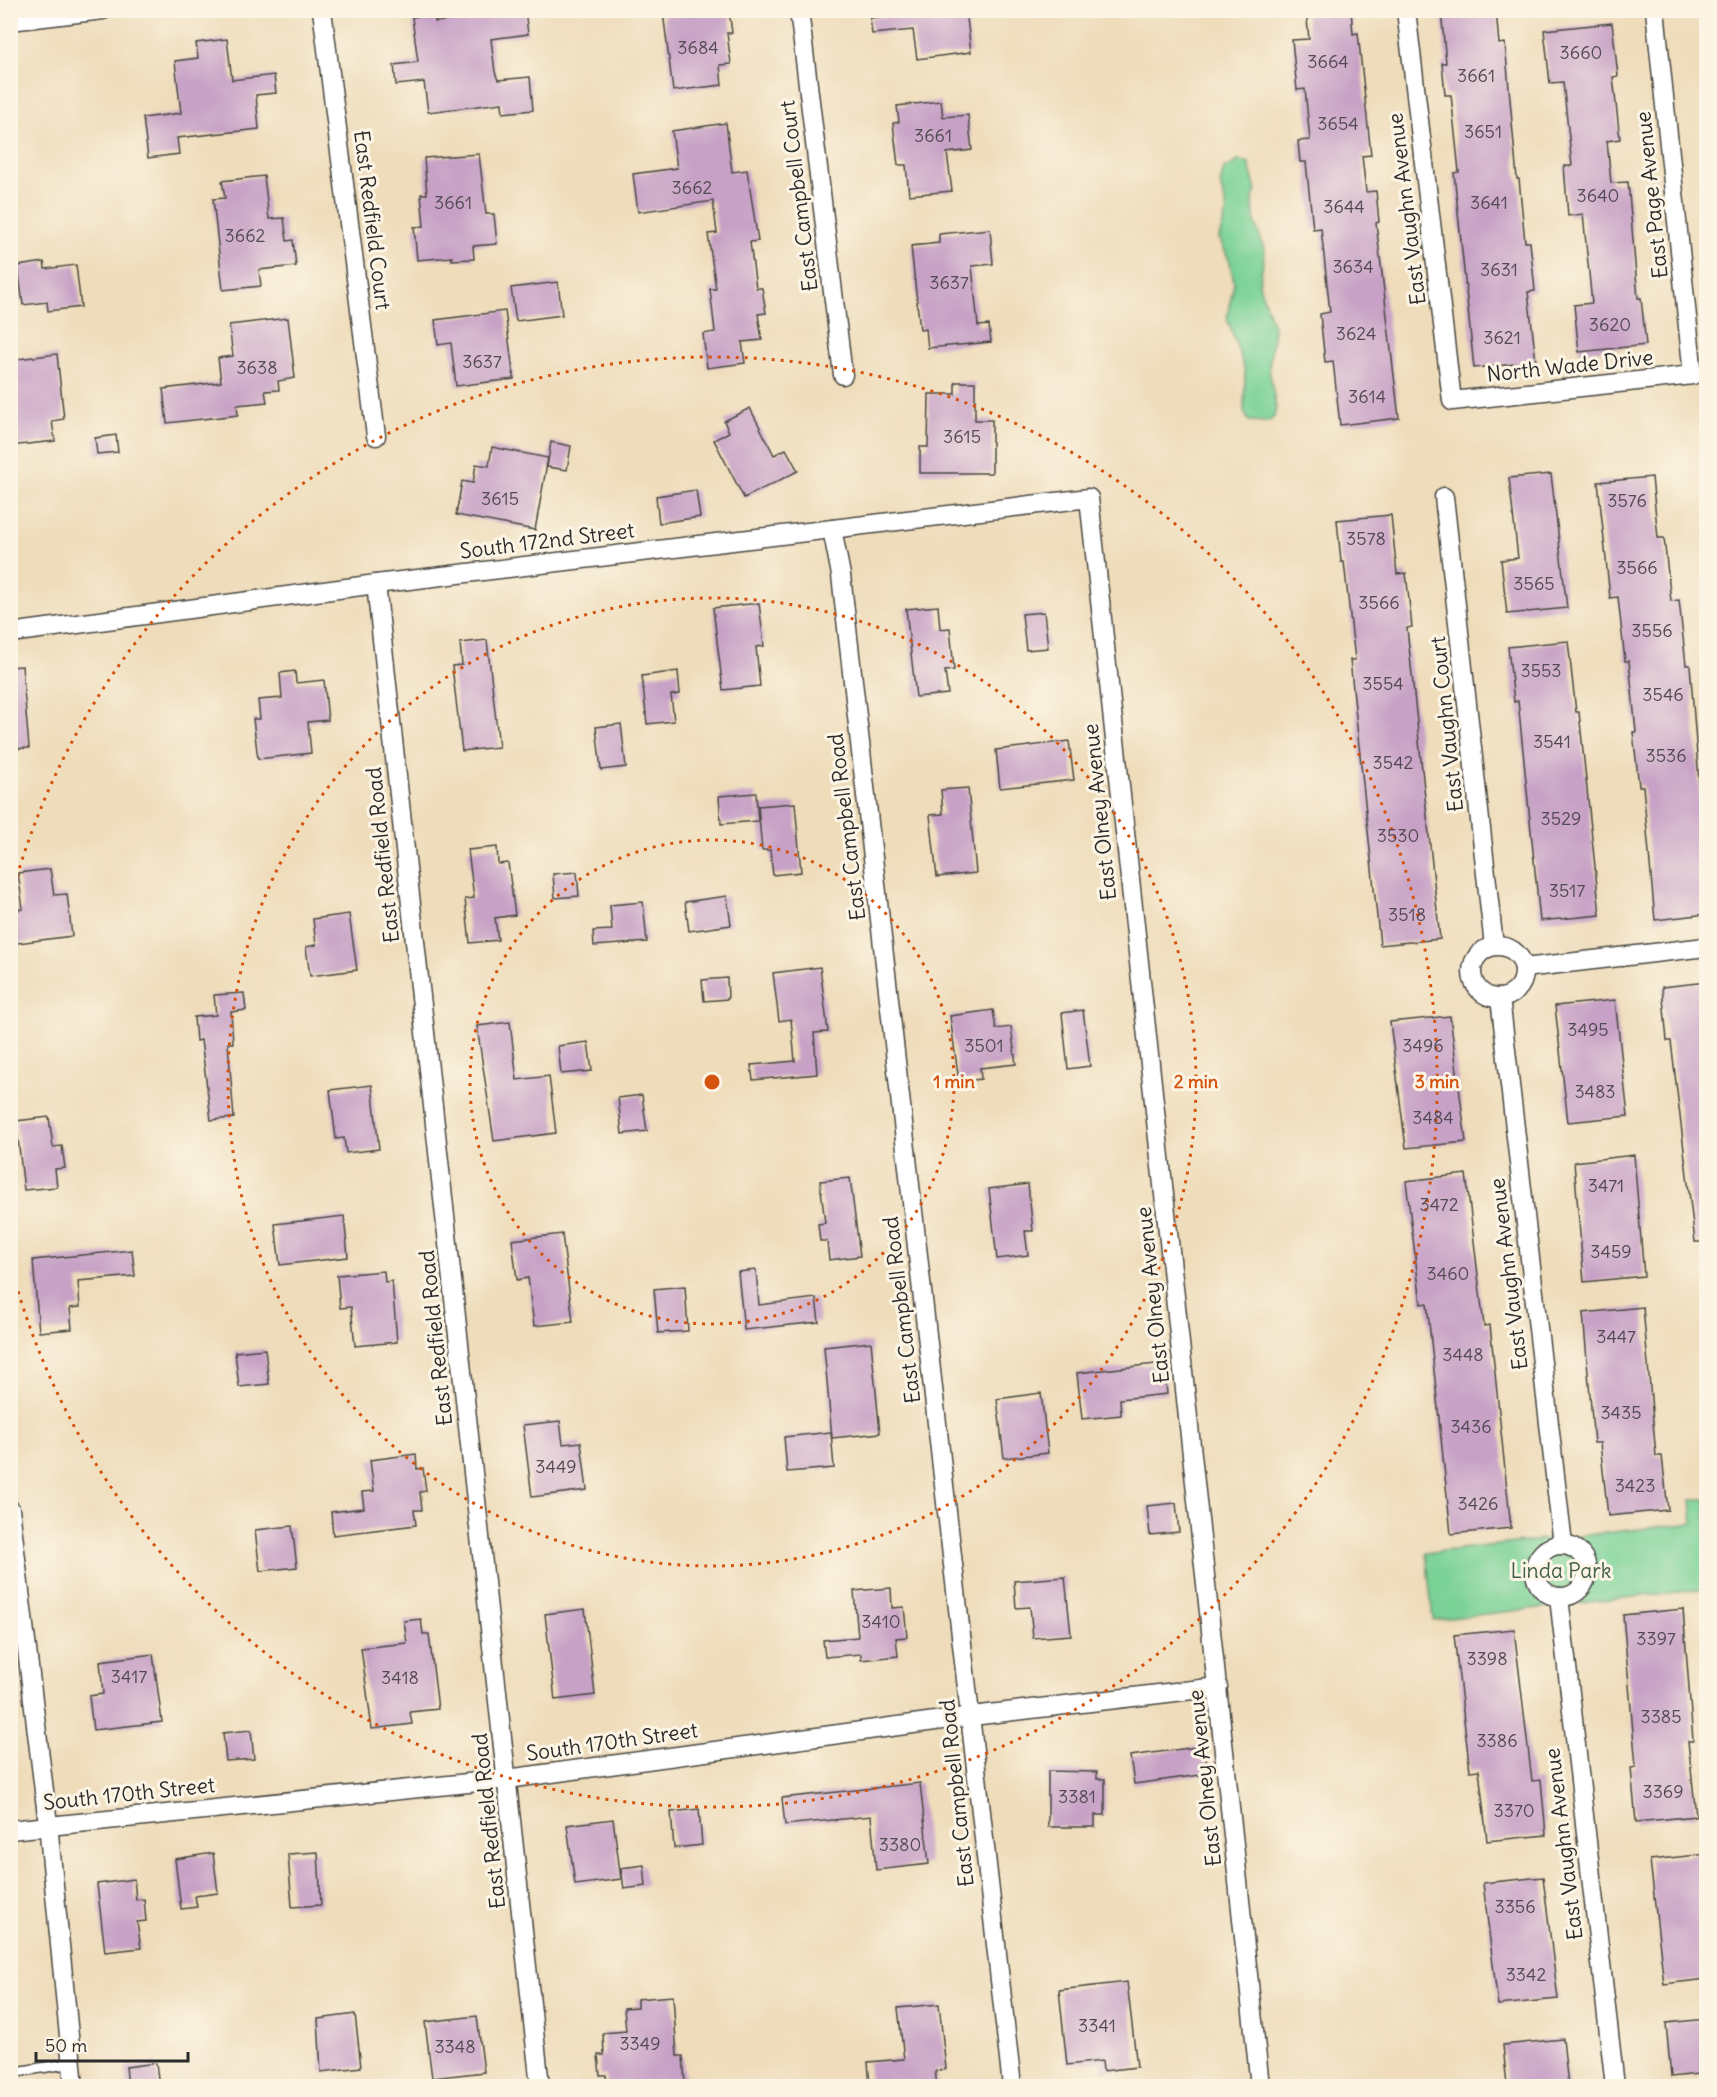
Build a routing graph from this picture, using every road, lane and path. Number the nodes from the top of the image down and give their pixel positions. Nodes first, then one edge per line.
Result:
1 (103, 10) edge
2 (322, 10) edge
3 (799, 10) edge
4 (1406, 10) edge
5 (1655, 10) edge
6 (10, 21) edge
7 (843, 375) dead end
8 (1694, 375) joint
9 (1452, 401) joint
10 (376, 436) dead end
11 (1444, 497) dead end
12 (1089, 498) joint
13 (832, 529) junction
14 (376, 584) junction
15 (10, 633) edge
16 (1494, 946) junction
17 (1707, 947) edge
18 (1524, 968) junction
19 (1500, 998) junction
20 (10, 1509) edge
21 (1563, 1545) junction
22 (1559, 1597) junction
23 (1218, 1687) junction
24 (972, 1716) junction
25 (507, 1779) junction
26 (48, 1824) junction
27 (10, 1830) edge
28 (72, 2063) junction
29 (10, 2073) edge
30 (74, 2086) edge
31 (540, 2086) edge
32 (1012, 2086) edge
33 (1260, 2086) edge
34 (1615, 2086) edge

1 - 6 street
2 - 10 street, East Redfield Court
3 - 7 street, East Campbell Court
4 - 9 street, East Vaughn Avenue
5 - 8 street, East Page Avenue
8 - 9 street, North Wade Drive
11 - 16 street, East Vaughn Court
12 - 13 street, South 172nd Street
12 - 23 street, East Olney Avenue
13 - 14 street, South 172nd Street
13 - 24 street, East Campbell Road
14 - 15 street, South 172nd Street
14 - 25 street, East Redfield Road
16 - 18 street
16 - 19 street
17 - 18 street
18 - 19 street
19 - 21 street, East Vaughn Avenue
20 - 26 street
21 - 22 street
21 - 22 street
22 - 34 street, East Vaughn Avenue
23 - 24 street, South 170th Street
23 - 33 street, East Olney Avenue
24 - 25 street, South 170th Street
24 - 32 street, East Campbell Road
25 - 26 street, South 170th Street
25 - 31 street, East Redfield Road
26 - 27 street, South 170th Street
26 - 28 street
28 - 29 lane
28 - 30 street

